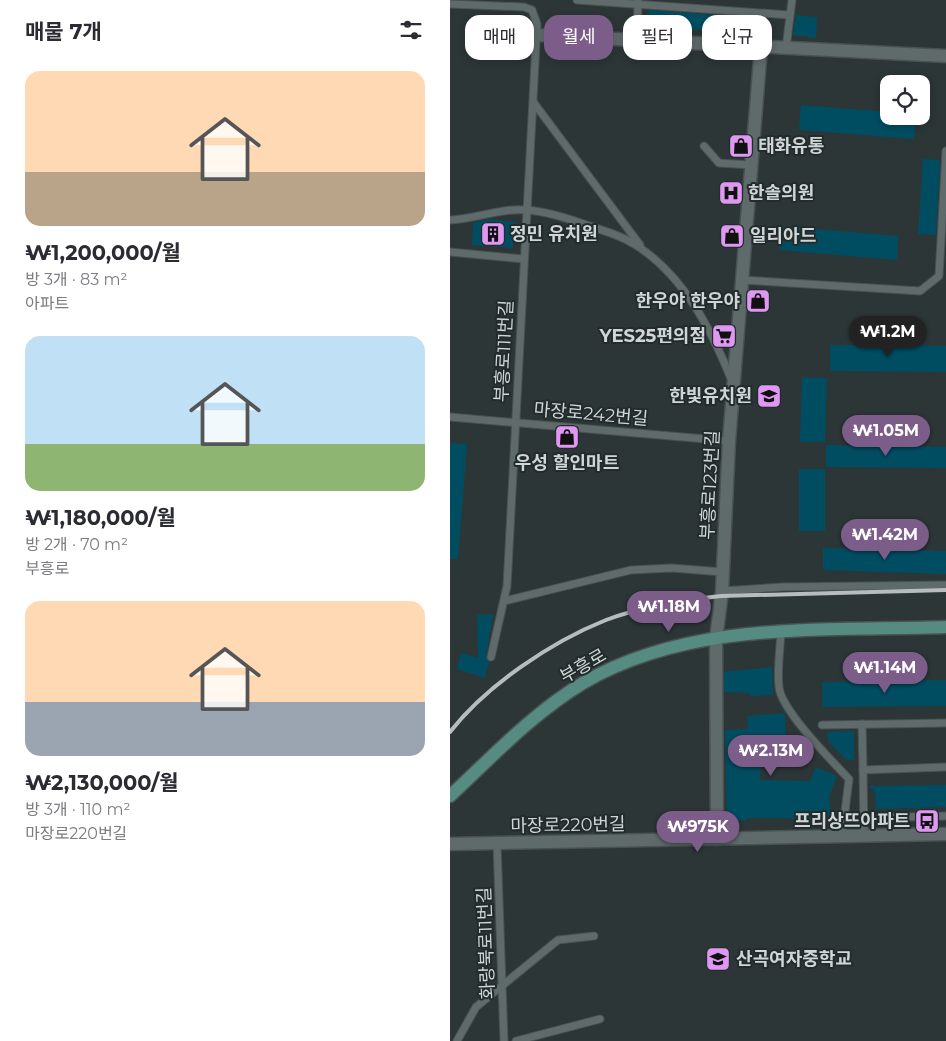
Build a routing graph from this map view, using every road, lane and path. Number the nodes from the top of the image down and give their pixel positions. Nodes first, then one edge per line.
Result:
1 (532, 0) edge
2 (577, 0) edge
3 (792, 0) edge
4 (638, 2) edge
5 (450, 4) edge
6 (532, 10) junction
7 (637, 15) edge
8 (789, 15) junction
9 (538, 35) junction
10 (623, 39) edge
11 (772, 47) edge
12 (786, 48) junction
13 (946, 56) edge
14 (760, 60) edge
15 (534, 103) junction
16 (704, 146) dead end
17 (946, 151) edge
18 (751, 165) junction
19 (526, 210) junction
20 (450, 220) edge
21 (644, 251) junction
22 (450, 252) edge
23 (524, 259) junction
24 (742, 280) junction
25 (733, 385) junction
26 (450, 417) edge
27 (515, 422) junction
28 (729, 442) junction
29 (723, 572) junction
30 (946, 585) edge
31 (722, 591) junction
32 (504, 601) junction
33 (946, 627) edge
34 (781, 632) junction
35 (716, 639) junction
36 (491, 657) dead end
37 (946, 723) edge
38 (862, 724) junction
39 (822, 725) dead end
40 (946, 767) edge
41 (863, 770) junction
42 (450, 796) edge
43 (946, 816) edge
44 (864, 818) junction
45 (946, 834) edge
46 (842, 836) junction
47 (864, 836) junction
48 (717, 839) junction
49 (450, 844) edge
50 (497, 844) junction
51 (594, 936) dead end
52 (502, 984) junction
53 (600, 1019) dead end
54 (457, 1041) edge
55 (504, 1041) edge
56 (516, 1041) edge

1 - 6 lane, 부흥로111번길
2 - 4 lane
3 - 8 lane
4 - 7 lane
4 - 8 lane
5 - 6 lane
6 - 9 lane, 부흥로111번길
8 - 12 lane
9 - 10 street
9 - 15 lane, 부흥로111번길
11 - 12 street
12 - 13 street
14 - 18 street, 부흥로123번길
15 - 19 lane, 부흥로111번길
15 - 21 lane
16 - 18 lane
17 - 24 lane
18 - 24 street, 부흥로123번길
19 - 20 lane
19 - 21 lane
19 - 23 lane, 부흥로111번길
21 - 25 lane
22 - 23 lane
23 - 27 lane, 부흥로111번길
24 - 25 street, 부흥로123번길
25 - 28 street, 부흥로123번길
26 - 27 lane, 마장로242번길
27 - 28 lane, 마장로242번길
27 - 32 lane, 부흥로111번길
28 - 29 street, 부흥로123번길
29 - 31 street, 부흥로123번길
29 - 32 lane
30 - 31 lane
31 - 35 street, 부흥로123번길
32 - 36 lane, 부흥로111번길
33 - 34 main road, 부흥로
34 - 35 main road, 부흥로
34 - 46 lane
35 - 42 main road, 부흥로
35 - 48 street
37 - 38 lane
38 - 39 lane
38 - 41 lane
40 - 41 lane
41 - 44 lane
43 - 44 lane
44 - 47 lane
45 - 47 street, 마장로220번길
46 - 47 street, 마장로220번길
46 - 48 street, 마장로220번길
48 - 50 street, 마장로220번길
49 - 50 street, 마장로220번길
50 - 52 lane, 화랑북로11번길
51 - 52 lane
52 - 54 lane
52 - 55 lane, 화랑북로11번길
53 - 56 lane

